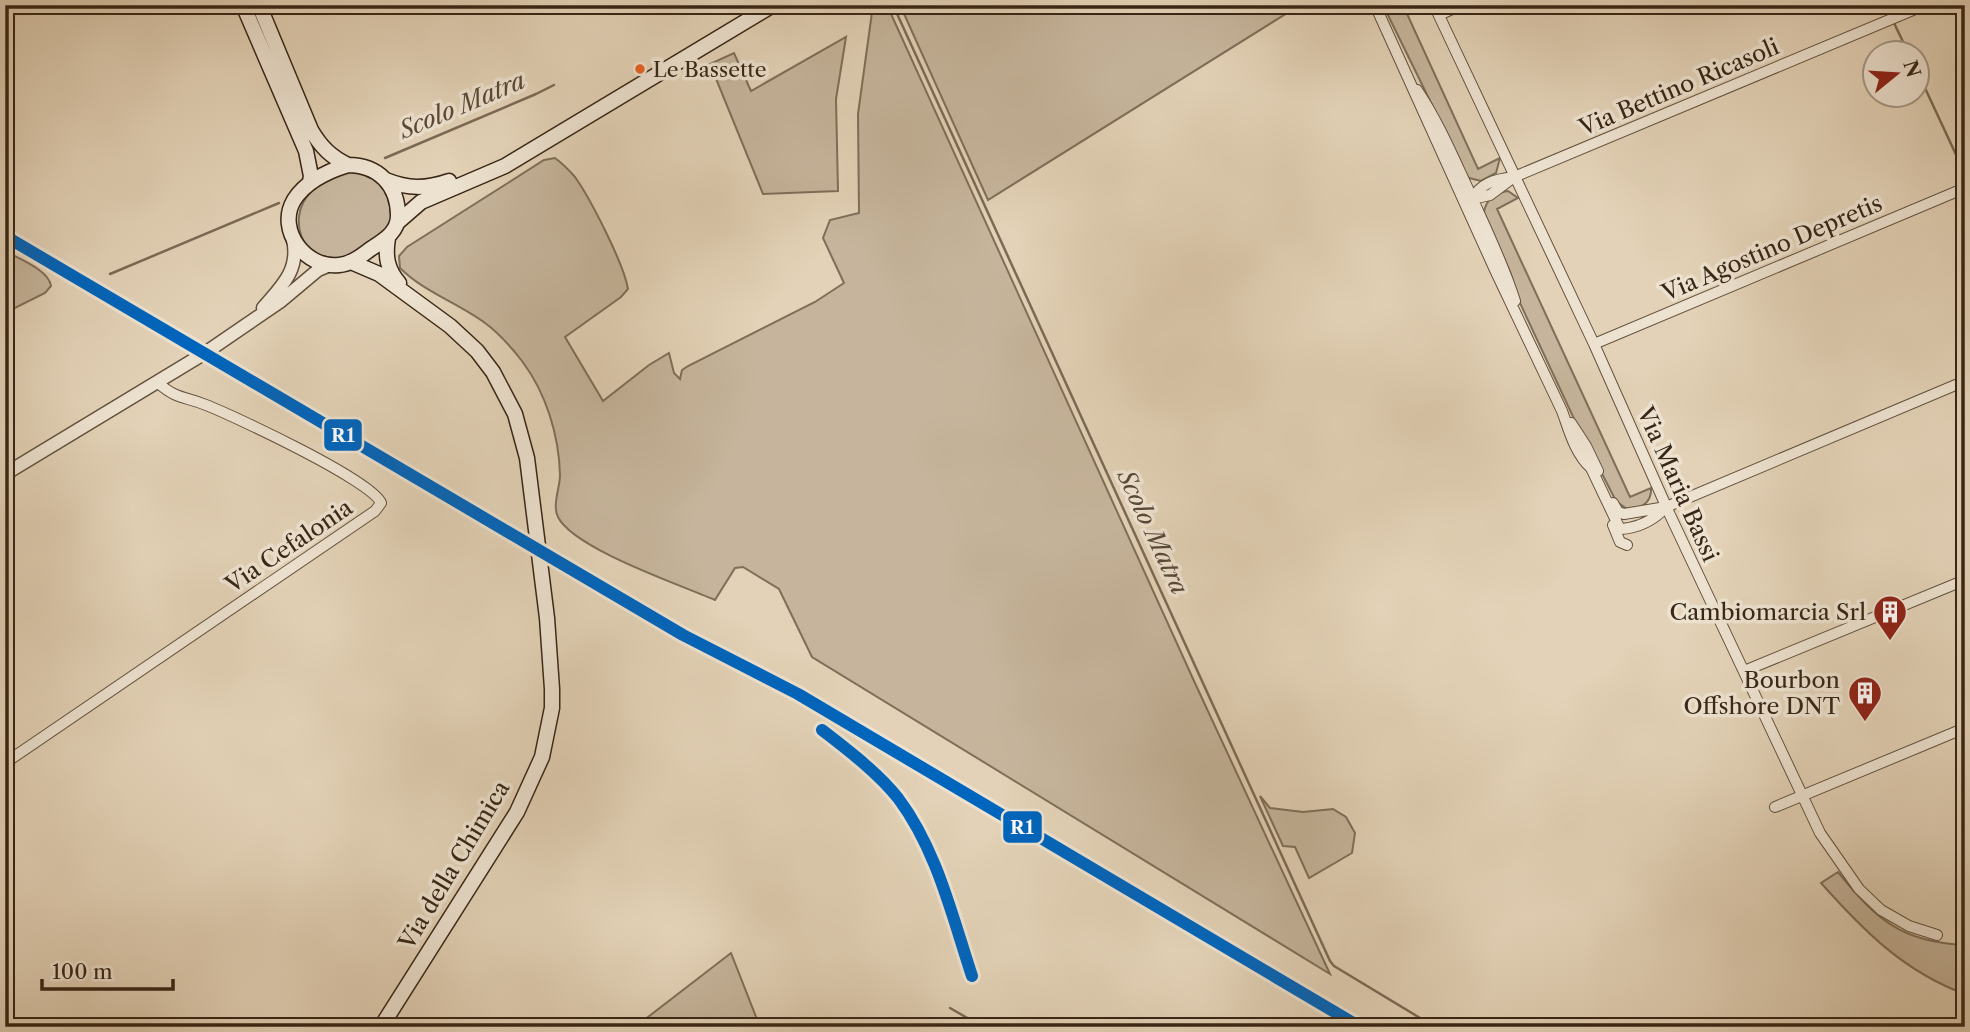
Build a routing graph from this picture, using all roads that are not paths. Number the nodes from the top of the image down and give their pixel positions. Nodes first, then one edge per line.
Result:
1 (243, 5) edge
2 (259, 5) edge
3 (773, 5) edge
4 (1375, 5) edge
5 (1461, 5) edge
6 (1925, 5) edge
7 (1437, 10) edge
8 (1409, 78) junction
9 (1432, 134) junction
10 (348, 165) junction
11 (484, 174) junction
12 (1514, 177) junction
13 (386, 180) junction
14 (1464, 181) junction
15 (310, 182) junction
16 (1485, 184) junction
17 (1965, 188) edge
18 (1490, 195) junction
19 (1472, 199) junction
20 (1479, 214) junction
21 (398, 222) junction
22 (388, 238) junction
23 (293, 239) junction
24 (351, 262) junction
25 (330, 265) junction
26 (1495, 270) junction
27 (417, 301) junction
28 (253, 320) junction
29 (1522, 324) junction
30 (1594, 344) junction
31 (1965, 381) edge
32 (158, 383) junction
33 (1562, 411) junction
34 (1583, 461) junction
35 (5, 474) edge
36 (1666, 507) junction
37 (1632, 528) junction
38 (1965, 580) edge
39 (1744, 671) junction
40 (1965, 727) edge
41 (5, 763) edge
42 (1801, 796) junction
43 (1776, 807) dead end
44 (1937, 935) dead end
45 (382, 1027) edge

1 - 15 main road
2 - 10 main road
3 - 11 main road
4 - 8 street
5 - 7 street
6 - 12 street, Via Bettino Ricasoli
7 - 12 street, Via Maria Bassi
8 - 9 street
8 - 14 street
9 - 19 street
9 - 26 street
10 - 13 main road
10 - 15 main road
11 - 13 main road
11 - 21 main road
12 - 16 street
12 - 18 street, Via Bettino Ricasoli
12 - 30 street, Via Maria Bassi
13 - 21 main road
14 - 16 street
14 - 19 street
15 - 23 main road
16 - 19 street
17 - 30 street, Via Agostino Depretis
18 - 19 street, Via Bettino Ricasoli
18 - 20 street
19 - 20 street
19 - 26 street
20 - 29 street
21 - 22 main road
22 - 24 main road
22 - 27 main road, Via della Chimica
23 - 25 main road
23 - 28 street
24 - 25 main road
24 - 27 main road, Via della Chimica
25 - 28 street
26 - 29 street
27 - 45 main road, Via della Chimica
28 - 32 street
29 - 33 street
30 - 36 street, Via Maria Bassi
31 - 36 street
32 - 35 street
32 - 41 street, Via Cefalonia
33 - 34 street
33 - 36 street
34 - 37 street
34 - 37 street
36 - 37 street
36 - 39 street, Via Maria Bassi
38 - 39 street
39 - 42 street, Via Maria Bassi
40 - 42 street
42 - 43 street
42 - 44 street, Via Maria Bassi

